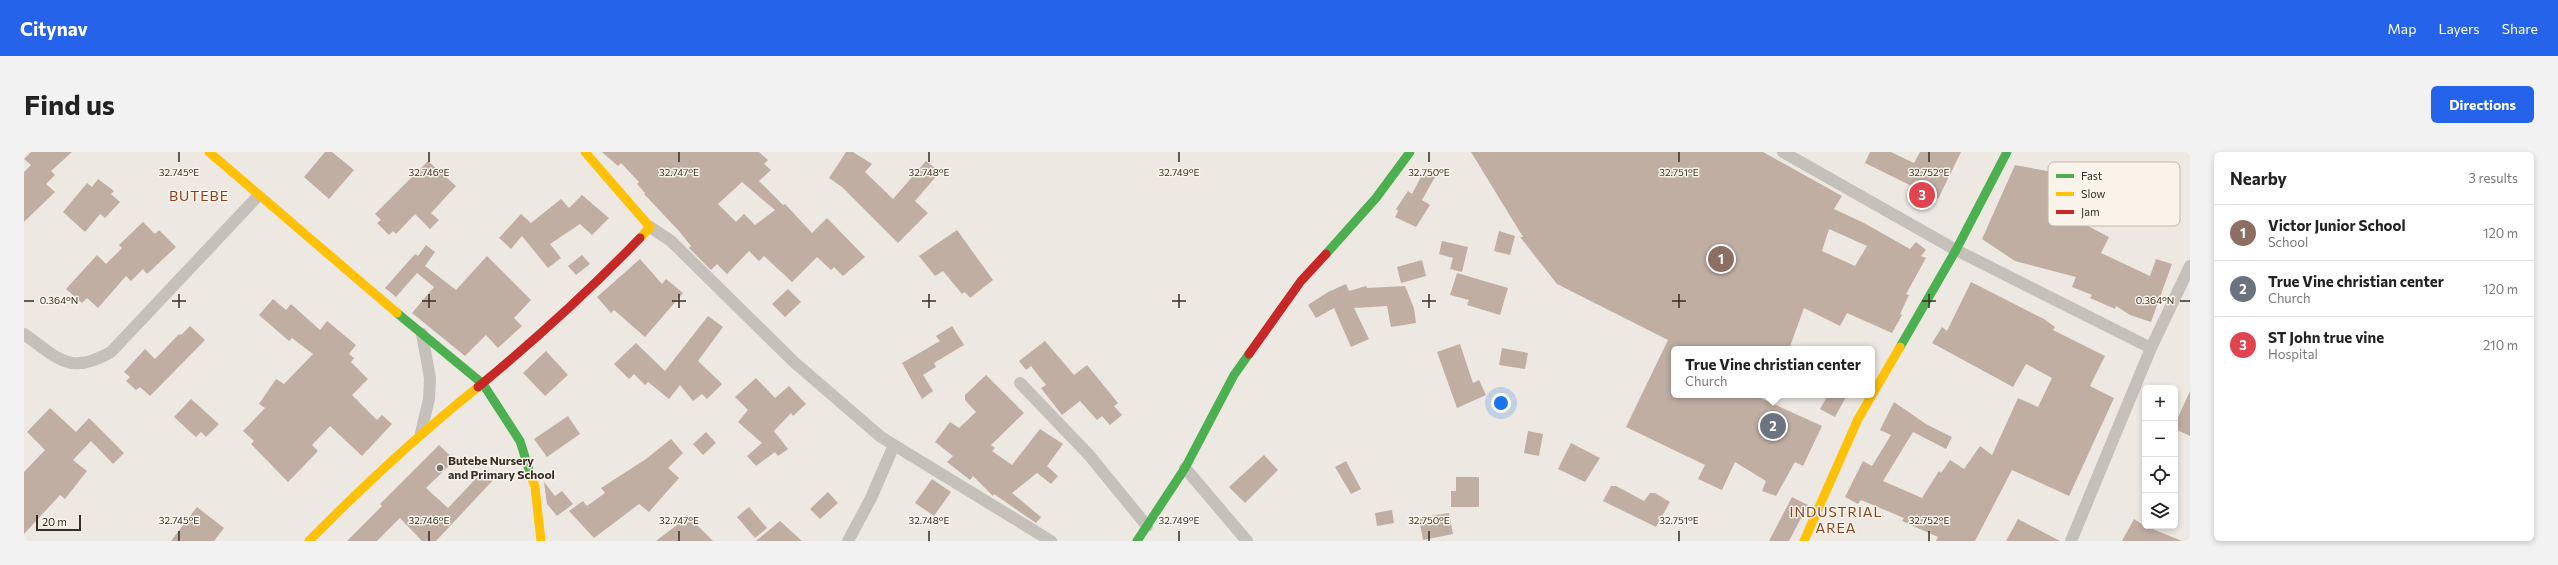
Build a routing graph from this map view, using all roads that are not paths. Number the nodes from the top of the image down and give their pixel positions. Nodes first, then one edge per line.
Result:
1 (209, 152) edge
2 (585, 152) edge
3 (1410, 152) edge
4 (1782, 152) edge
5 (2007, 152) edge
6 (258, 196) junction
7 (650, 227) junction
8 (1956, 250) junction
9 (2190, 266) edge
10 (24, 334) edge
11 (422, 334) junction
12 (2151, 348) junction
13 (1020, 383) dead end
14 (483, 384) junction
15 (1875, 390) edge
16 (1870, 398) edge
17 (420, 433) junction
18 (894, 445) junction
19 (1185, 468) junction
20 (1147, 526) junction
21 (309, 541) edge
22 (541, 541) edge
23 (848, 541) edge
24 (1051, 541) edge
25 (1137, 541) edge
26 (1247, 541) edge
27 (1804, 541) edge
28 (2071, 541) edge

1 - 6 street
2 - 7 street
3 - 19 street
4 - 8 street
5 - 8 street
6 - 10 street
6 - 11 street
7 - 14 street
7 - 18 street
8 - 12 street
8 - 15 street
9 - 12 street
11 - 14 street
11 - 17 street
12 - 28 street
13 - 20 street
14 - 17 street
14 - 22 street
16 - 27 street
17 - 21 street
18 - 23 street
18 - 24 street
19 - 20 street
19 - 26 street
20 - 25 street

